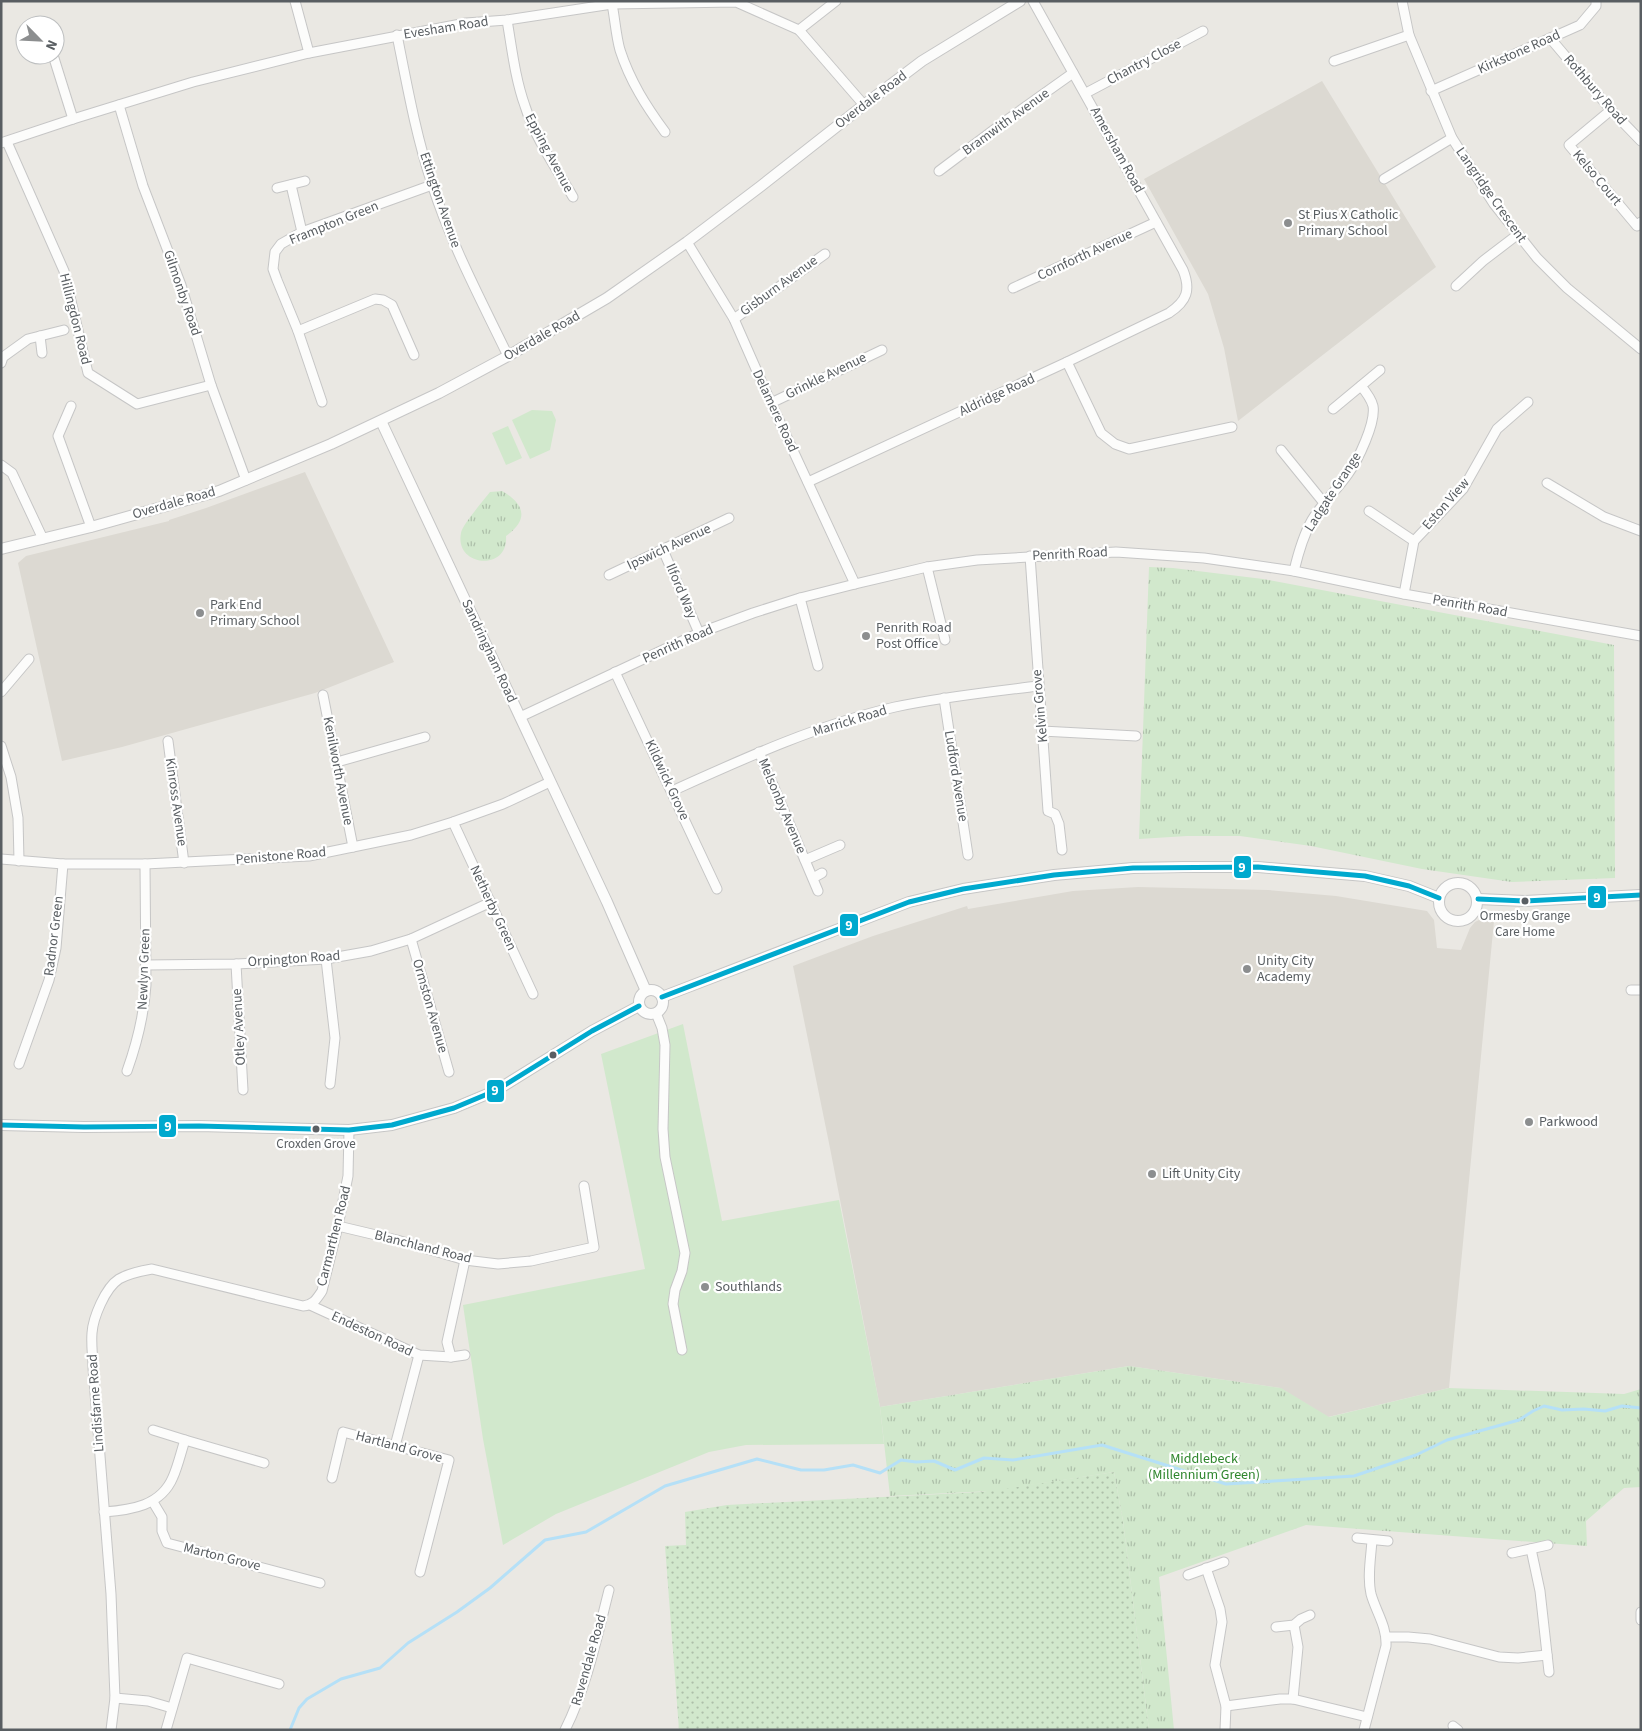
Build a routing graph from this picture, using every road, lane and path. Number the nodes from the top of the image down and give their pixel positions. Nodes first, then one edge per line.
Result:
1 (295, 1) edge
2 (836, 1) edge
3 (1020, 1) edge
4 (1033, 1) edge
5 (1402, 1) edge
6 (1596, 1) edge
7 (612, 4) junction
8 (508, 20) junction
9 (799, 30) junction
10 (1203, 31) dead end
11 (396, 35) junction
12 (1409, 35) junction
13 (1550, 38) junction
14 (309, 53) junction
15 (1334, 61) dead end
16 (56, 65) edge
17 (1073, 73) junction
18 (1431, 90) junction
19 (1086, 93) junction
20 (864, 105) junction
21 (119, 106) junction
22 (1611, 110) junction
23 (74, 119) junction
24 (665, 132) dead end
25 (1452, 138) junction
26 (1641, 141) edge
27 (4, 143) edge
28 (939, 171) dead end
29 (1384, 179) dead end
30 (305, 181) dead end
31 (291, 184) junction
32 (432, 185) junction
33 (277, 188) dead end
34 (573, 197) dead end
35 (1156, 222) junction
36 (1641, 222) edge
37 (302, 232) junction
38 (1517, 235) junction
39 (687, 242) junction
40 (825, 254) dead end
41 (1456, 286) dead end
42 (1013, 288) dead end
43 (1182, 302) joint
44 (734, 319) junction
45 (64, 330) dead end
46 (298, 331) junction
47 (40, 336) junction
48 (1641, 349) edge
49 (882, 350) dead end
50 (42, 353) dead end
51 (414, 355) dead end
52 (508, 356) junction
53 (1067, 362) junction
54 (1, 363) edge
55 (1380, 370) dead end
56 (211, 385) junction
57 (1361, 386) junction
58 (322, 402) dead end
59 (1528, 402) dead end
60 (770, 403) junction
61 (71, 406) dead end
62 (1333, 409) dead end
63 (381, 422) junction
64 (1232, 427) dead end
65 (1281, 450) dead end
66 (1, 465) edge
67 (246, 480) junction
68 (808, 482) junction
69 (1547, 484) dead end
70 (1324, 504) junction
71 (1369, 512) dead end
72 (729, 518) dead end
73 (91, 527) junction
74 (1641, 531) edge
75 (43, 539) junction
76 (1414, 541) junction
77 (1, 549) edge
78 (663, 550) junction
79 (1030, 556) junction
80 (927, 567) junction
81 (1294, 571) junction
82 (609, 575) dead end
83 (855, 584) junction
84 (1404, 594) junction
85 (800, 598) junction
86 (699, 633) junction
87 (1641, 636) edge
88 (945, 640) dead end
89 (29, 659) dead end
90 (818, 666) dead end
91 (615, 672) junction
92 (1038, 686) junction
93 (1, 692) edge
94 (322, 695) dead end
95 (944, 698) junction
96 (520, 717) junction
97 (1042, 731) junction
98 (1136, 736) dead end
99 (425, 737) dead end
100 (168, 741) dead end
101 (1, 746) edge
102 (759, 752) junction
103 (337, 762) junction
104 (550, 782) junction
105 (672, 791) junction
106 (453, 822) junction
107 (840, 845) dead end
108 (353, 847) junction
109 (1062, 850) dead end
110 (968, 855) dead end
111 (1, 859) edge
112 (805, 860) junction
113 (20, 861) junction
114 (184, 863) junction
115 (62, 864) junction
116 (145, 864) junction
117 (822, 873) dead end
118 (812, 878) junction
119 (717, 889) dead end
120 (818, 891) dead end
121 (1641, 895) edge
122 (1439, 898) junction
123 (1478, 900) junction
124 (491, 902) junction
125 (411, 939) junction
126 (326, 959) junction
127 (236, 964) junction
128 (146, 965) junction
129 (646, 991) junction
130 (533, 994) dead end
131 (662, 997) junction
132 (639, 1006) junction
133 (656, 1013) junction
134 (19, 1064) dead end
135 (127, 1071) dead end
136 (449, 1072) dead end
137 (330, 1084) dead end
138 (243, 1090) dead end
139 (1, 1125) edge
140 (349, 1130) junction
141 (584, 1186) dead end
142 (338, 1226) junction
143 (465, 1260) junction
144 (310, 1305) junction
145 (682, 1350) dead end
146 (419, 1355) junction
147 (465, 1355) dead end
148 (451, 1358) junction
149 (153, 1430) dead end
150 (185, 1440) junction
151 (395, 1446) junction
152 (264, 1463) dead end
153 (332, 1478) dead end
154 (153, 1502) junction
155 (104, 1512) junction
156 (1357, 1538) dead end
157 (1372, 1540) junction
158 (1388, 1541) dead end
159 (1548, 1545) dead end
160 (1531, 1549) junction
161 (1512, 1553) dead end
162 (1224, 1562) dead end
163 (1206, 1568) junction
164 (420, 1572) dead end
165 (1188, 1575) dead end
166 (320, 1583) dead end
167 (609, 1590) dead end
168 (1641, 1612) edge
169 (1310, 1615) dead end
170 (1641, 1620) edge
171 (1294, 1625) junction
172 (1276, 1627) dead end
173 (1386, 1637) junction
174 (1548, 1655) junction
175 (1549, 1672) dead end
176 (279, 1684) dead end
177 (115, 1698) junction
178 (1293, 1698) junction
179 (1226, 1706) junction
180 (172, 1708) junction
181 (1368, 1717) junction
182 (111, 1730) edge
183 (166, 1730) edge
184 (565, 1730) edge
185 (1225, 1730) edge
186 (1364, 1730) edge

1 - 14 street
2 - 9 street
3 - 20 street, Overdale Road
4 - 17 street, Amersham Road
5 - 12 street, Langridge Crescent
6 - 13 street, Kirkstone Road
7 - 8 street, Evesham Road
7 - 9 street, Evesham Road
7 - 24 street
8 - 11 street, Evesham Road
8 - 34 street, Epping Avenue
9 - 20 street, Evesham Road
10 - 19 street, Chantry Close
11 - 14 street, Evesham Road
11 - 32 street, Ettington Avenue
12 - 15 street
12 - 18 street, Langridge Crescent
13 - 18 street, Kirkstone Road
13 - 22 street, Rothbury Road
14 - 21 street, Evesham Road
16 - 23 street
17 - 19 street, Amersham Road
17 - 28 street, Bramwith Avenue
18 - 25 street, Langridge Crescent
19 - 35 street, Amersham Road
20 - 39 street, Overdale Road
21 - 23 street, Evesham Road
21 - 56 street, Gilmonby Road
22 - 26 street, Rothbury Road
22 - 36 street, Kelso Court
23 - 27 street, Evesham Road
25 - 29 street
25 - 38 street, Langridge Crescent
27 - 56 street, Hillingdon Road
30 - 31 street
31 - 33 street
31 - 37 street
32 - 37 street, Frampton Green
32 - 52 street, Ettington Avenue
35 - 42 street, Cornforth Avenue
35 - 43 street, Amersham Road
37 - 46 street, Frampton Green
38 - 41 street
38 - 48 street, Langridge Crescent
39 - 44 street, Delamere Road
39 - 52 street, Overdale Road
40 - 44 street, Gisburn Avenue
43 - 53 street, Aldridge Road
44 - 60 street, Delamere Road
45 - 47 street
46 - 51 street
46 - 58 street, Frampton Green
47 - 50 street
47 - 54 street
49 - 60 street, Grinkle Avenue
52 - 63 street, Overdale Road
53 - 64 street
53 - 68 street, Aldridge Road
55 - 57 street
56 - 67 street, Gilmonby Road
57 - 62 street
57 - 70 street, Ladgate Grange
59 - 76 street, Eston View
60 - 68 street, Delamere Road
61 - 73 street
63 - 67 street, Overdale Road
63 - 96 street, Sandringham Road
65 - 70 street
66 - 75 street
67 - 73 street, Overdale Road
68 - 83 street, Delamere Road
69 - 74 street
70 - 81 street, Ladgate Grange
71 - 76 street
72 - 78 street, Ipswich Avenue
73 - 75 street, Overdale Road
75 - 77 street, Overdale Road
76 - 84 street, Eston View
78 - 82 street, Ipswich Avenue
78 - 86 street, Ilford Way
79 - 80 street, Penrith Road
79 - 81 street, Penrith Road
79 - 92 street, Kelvin Grove
80 - 83 street, Penrith Road
80 - 88 street
81 - 84 street, Penrith Road
83 - 85 street, Penrith Road
84 - 87 street, Penrith Road
85 - 86 street, Penrith Road
85 - 90 street
86 - 91 street, Penrith Road
89 - 93 street
91 - 96 street, Penrith Road
91 - 105 street, Kildwick Grove
92 - 95 street, Marrick Road
92 - 97 street, Kelvin Grove
94 - 103 street, Kenilworth Avenue
95 - 102 street, Marrick Road
95 - 110 street, Ludford Avenue
96 - 104 street, Sandringham Road
97 - 98 street
97 - 109 street, Kelvin Grove
99 - 103 street
100 - 114 street, Kinross Avenue
101 - 113 street
102 - 105 street, Marrick Road
102 - 112 street, Melsonby Avenue
103 - 108 street, Kenilworth Avenue
104 - 106 street, Penistone Road
104 - 129 street, Sandringham Road
105 - 119 street, Kildwick Grove
106 - 108 street, Penistone Road
106 - 124 street, Netherby Green
107 - 112 street
108 - 114 street, Penistone Road
111 - 113 street, Penistone Road
112 - 118 street, Melsonby Avenue
113 - 115 street, Penistone Road
114 - 116 street, Penistone Road
115 - 116 street, Penistone Road
115 - 134 street, Radnor Green
116 - 128 street, Newlyn Green
117 - 118 street
118 - 120 street, Melsonby Avenue
121 - 123 street
122 - 123 street
122 - 123 street
122 - 131 street
124 - 125 street, Orpington Road
124 - 130 street, Netherby Green
125 - 126 street, Orpington Road
125 - 136 street, Ormston Avenue
126 - 127 street, Orpington Road
126 - 137 street
127 - 128 street, Orpington Road
127 - 138 street, Otley Avenue
128 - 135 street, Newlyn Green
129 - 131 street
129 - 132 street
131 - 133 street
132 - 133 street
132 - 140 street
133 - 145 street
139 - 140 street
140 - 142 street, Carmarthen Road
141 - 143 street, Blanchland Road
142 - 143 street, Blanchland Road
142 - 144 street, Carmarthen Road
143 - 148 street
144 - 146 street, Endeston Road
144 - 155 street, Lindisfarne Road
146 - 148 street, Endeston Road
146 - 151 street
147 - 148 street, Endeston Road
149 - 150 street
150 - 152 street
150 - 154 street
151 - 153 street, Hartland Grove
151 - 164 street, Hartland Grove
154 - 155 street
154 - 166 street, Marton Grove
155 - 177 street, Lindisfarne Road
156 - 157 street
157 - 158 street
157 - 173 street
159 - 160 street
160 - 161 street
160 - 174 street
162 - 163 street
163 - 165 street
163 - 179 street
167 - 184 street, Ravendale Road
168 - 170 street
169 - 171 street
171 - 172 street
171 - 178 street
173 - 174 street
173 - 181 street
174 - 175 street
176 - 180 street
177 - 180 street
177 - 182 street, Lindisfarne Road
178 - 179 street
178 - 181 street
179 - 185 street
180 - 183 street
181 - 186 street

